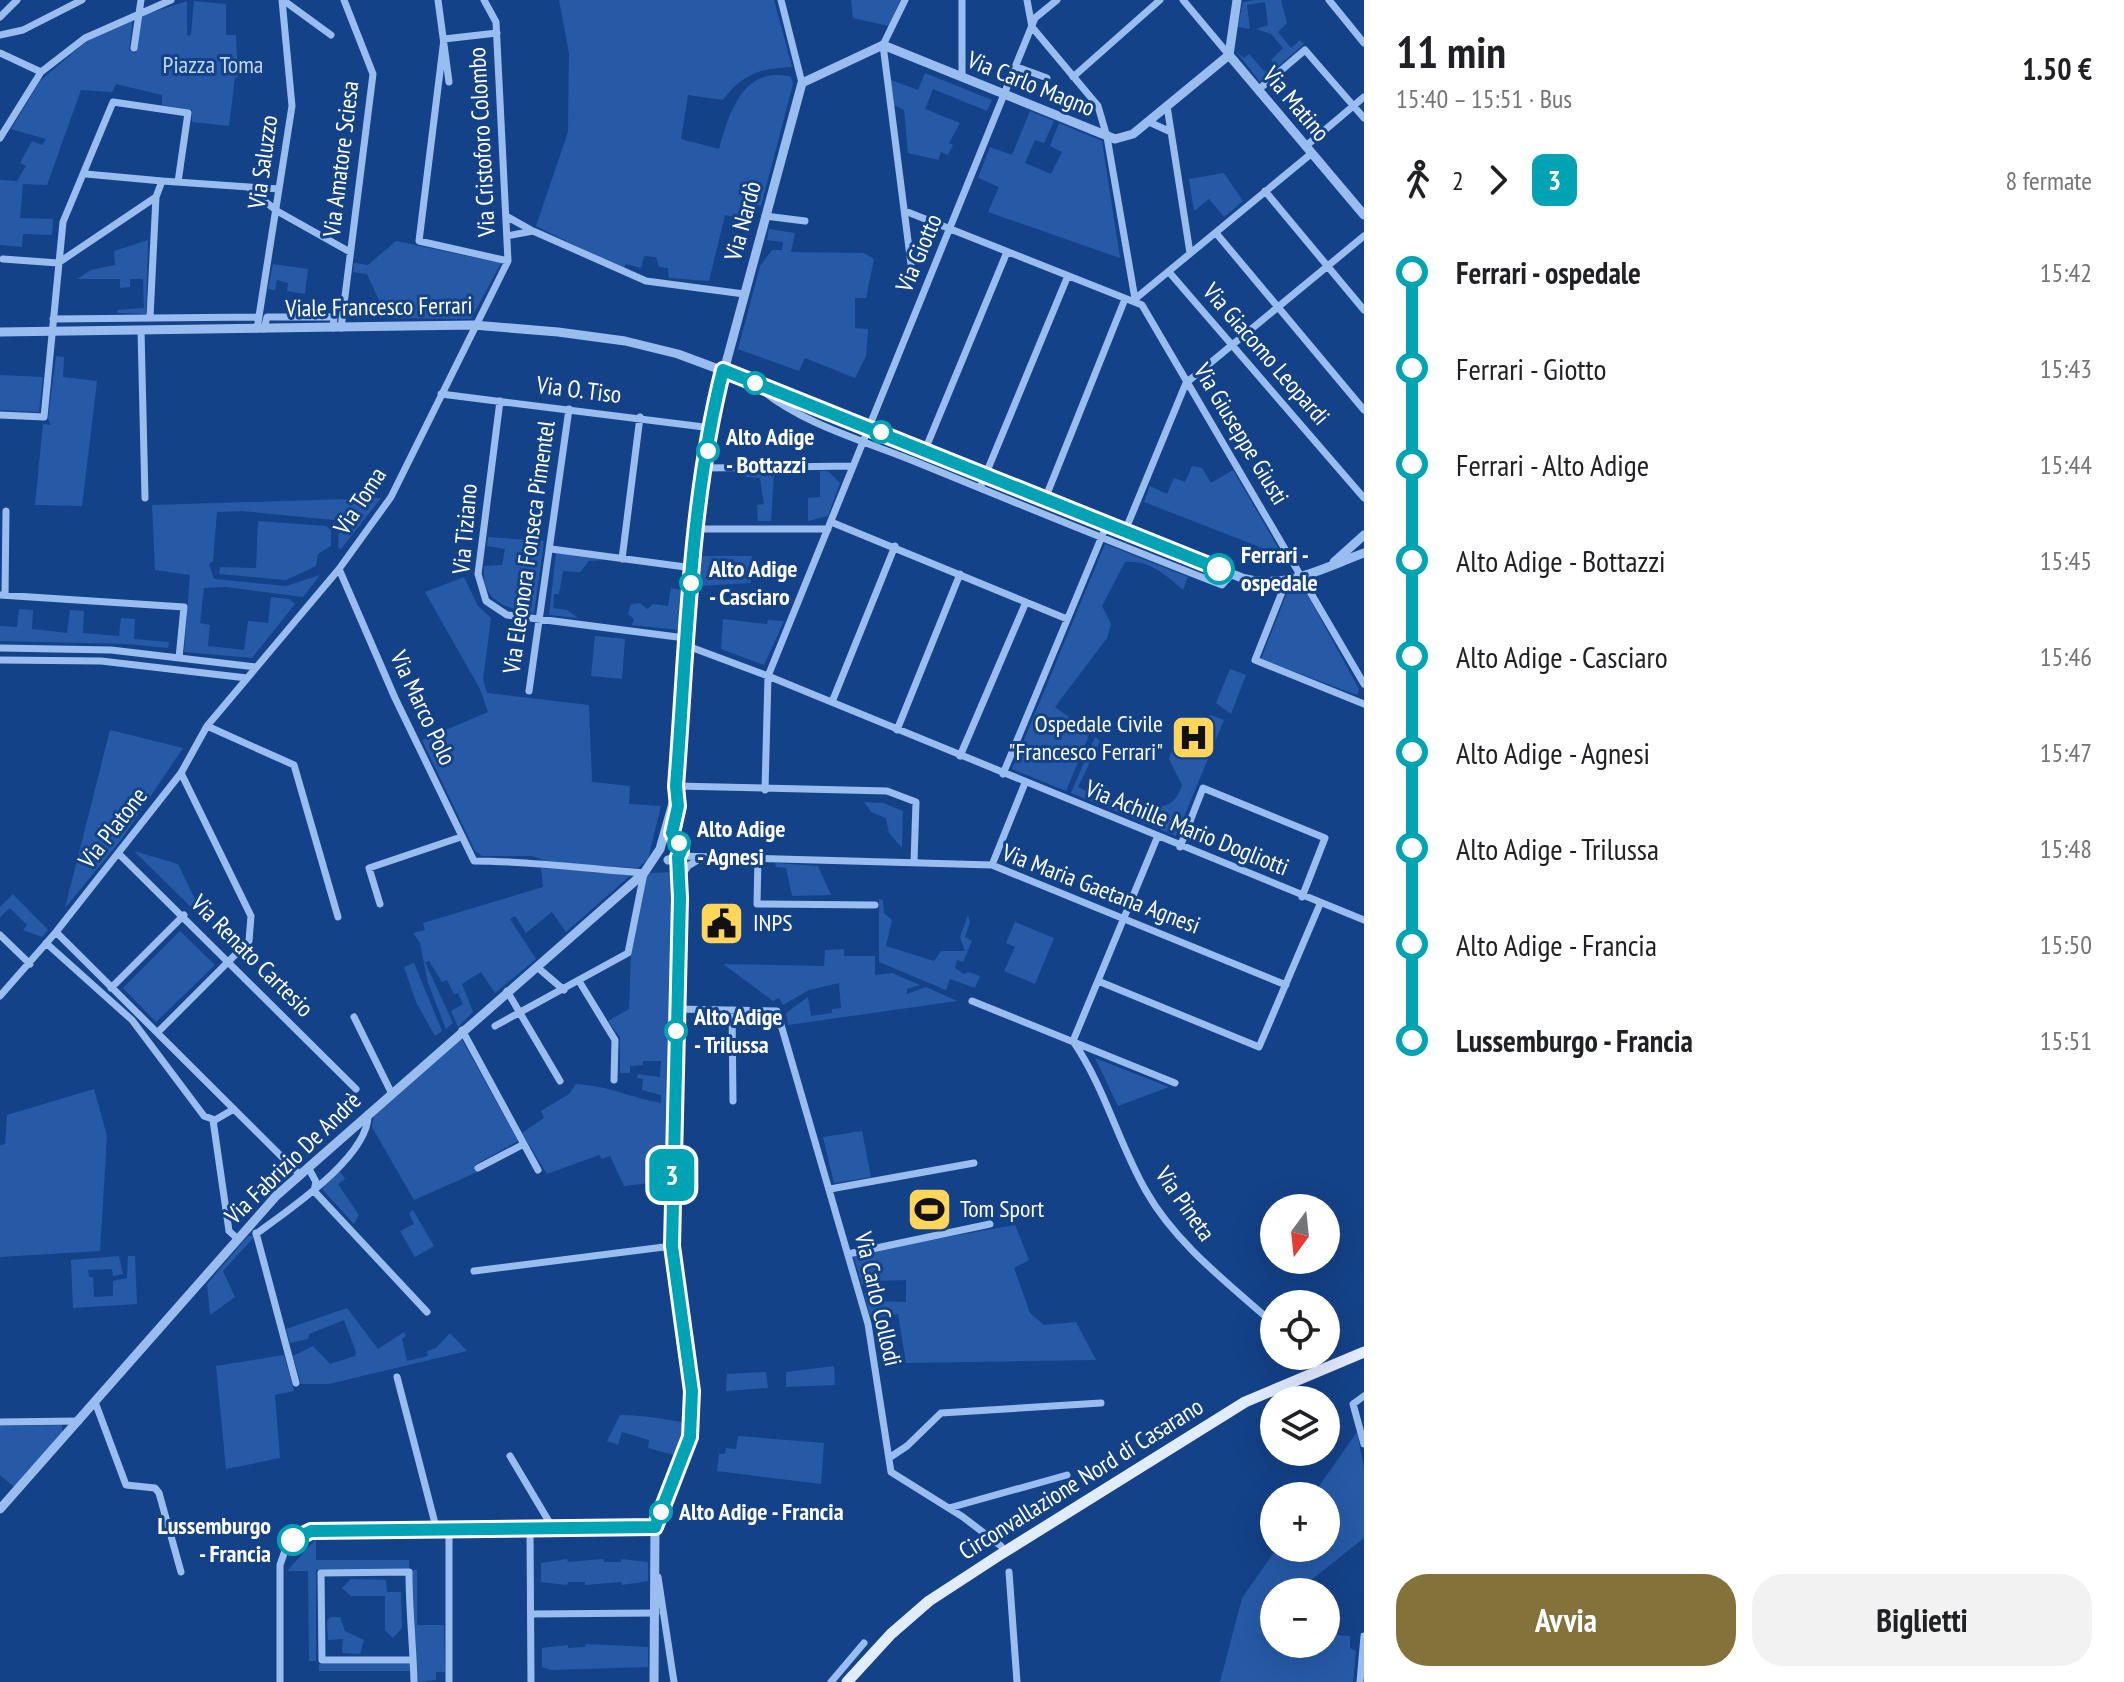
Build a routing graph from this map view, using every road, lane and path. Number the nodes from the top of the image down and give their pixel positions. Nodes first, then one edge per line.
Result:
1 (17, 0) edge
2 (82, 0) edge
3 (141, 0) edge
4 (171, 0) edge
5 (282, 0) edge
6 (344, 0) edge
7 (438, 0) edge
8 (484, 0) edge
9 (781, 0) edge
10 (905, 0) edge
11 (962, 0) edge
12 (1027, 0) edge
13 (1057, 0) edge
14 (1160, 0) edge
15 (1183, 0) edge
16 (1237, 0) edge
17 (1329, 0) edge
18 (136, 13) junction
19 (0, 17) edge
20 (1032, 27) junction
21 (497, 33) junction
22 (0, 35) edge
23 (331, 35) dead end
24 (444, 39) junction
25 (1364, 43) edge
26 (883, 45) junction
27 (134, 48) dead end
28 (0, 53) edge
29 (1229, 55) junction
30 (1017, 67) junction
31 (41, 72) junction
32 (962, 77) junction
33 (1073, 77) junction
34 (1047, 78) dead end
35 (449, 82) dead end
36 (802, 83) junction
37 (1258, 90) junction
38 (1006, 95) junction
39 (1364, 97) edge
40 (1354, 105) junction
41 (1167, 106) junction
42 (1364, 118) edge
43 (1149, 122) junction
44 (1171, 132) junction
45 (1107, 137) junction
46 (0, 138) edge
47 (1309, 150) junction
48 (86, 174) junction
49 (162, 181) junction
50 (178, 182) junction
51 (279, 189) junction
52 (251, 190) junction
53 (1265, 191) junction
54 (156, 197) junction
55 (277, 211) junction
56 (905, 211) junction
57 (1364, 215) edge
58 (506, 216) junction
59 (765, 216) junction
60 (805, 221) dead end
61 (951, 230) junction
62 (533, 231) junction
63 (1216, 233) junction
64 (507, 236) junction
65 (1364, 236) edge
66 (350, 252) junction
67 (1007, 252) junction
68 (1190, 253) junction
69 (3, 259) dead end
70 (508, 261) junction
71 (58, 263) junction
72 (911, 264) dead end
73 (1326, 265) junction
74 (1169, 272) junction
75 (1067, 278) junction
76 (744, 294) junction
77 (1125, 299) junction
78 (1135, 299) junction
79 (1278, 307) junction
80 (1364, 310) edge
81 (150, 317) junction
82 (259, 317) junction
83 (53, 319) junction
84 (473, 325) junction
85 (337, 328) junction
86 (260, 329) junction
87 (141, 330) junction
88 (0, 332) edge
89 (53, 332) junction
90 (1233, 347) junction
91 (723, 370) junction
92 (752, 382) junction
93 (1186, 383) junction
94 (441, 394) junction
95 (500, 401) junction
96 (569, 409) junction
97 (1364, 410) edge
98 (0, 415) edge
99 (640, 417) junction
100 (868, 427) junction
101 (712, 428) junction
102 (862, 441) junction
103 (925, 450) junction
104 (852, 466) junction
105 (706, 468) junction
106 (986, 475) junction
107 (980, 488) junction
108 (145, 498) dead end
109 (1364, 498) edge
110 (1045, 499) junction
111 (6, 511) dead end
112 (1107, 524) junction
113 (829, 525) junction
114 (698, 529) junction
115 (1125, 531) junction
116 (1364, 535) edge
117 (1102, 538) junction
118 (895, 546) junction
119 (551, 549) junction
120 (1364, 553) edge
121 (622, 559) junction
122 (1329, 566) junction
123 (693, 568) junction
124 (339, 569) junction
125 (960, 574) junction
126 (1232, 574) junction
127 (1304, 576) junction
128 (1286, 582) junction
129 (3, 595) edge
130 (1026, 602) junction
131 (1067, 619) junction
132 (541, 620) junction
133 (685, 642) junction
134 (0, 648) edge
135 (179, 658) junction
136 (0, 660) edge
137 (256, 667) junction
138 (768, 676) junction
139 (247, 678) junction
140 (1364, 682) edge
141 (529, 691) dead end
142 (832, 702) junction
143 (1364, 704) edge
144 (207, 726) junction
145 (897, 730) junction
146 (960, 756) junction
147 (181, 773) junction
148 (1003, 774) junction
149 (1025, 783) junction
150 (765, 790) junction
151 (675, 791) junction
152 (461, 837) junction
153 (1157, 838) junction
154 (677, 842) junction
155 (1180, 847) junction
156 (118, 853) junction
157 (668, 854) junction
158 (703, 857) junction
159 (758, 857) junction
160 (914, 862) junction
161 (992, 865) junction
162 (645, 871) junction
163 (680, 878) junction
164 (1302, 897) junction
165 (380, 904) dead end
166 (1320, 904) junction
167 (875, 905) dead end
168 (184, 915) junction
169 (338, 917) dead end
170 (1125, 918) junction
171 (1364, 920) edge
172 (56, 932) junction
173 (0, 935) edge
174 (46, 943) junction
175 (229, 961) junction
176 (30, 964) junction
177 (537, 967) junction
178 (579, 981) junction
179 (1098, 981) junction
180 (1286, 985) junction
181 (111, 988) junction
182 (564, 990) junction
183 (507, 991) junction
184 (0, 996) edge
185 (972, 1001) dead end
186 (676, 1009) junction
187 (732, 1010) junction
188 (520, 1013) junction
189 (354, 1017) dead end
190 (495, 1026) dead end
191 (462, 1030) junction
192 (158, 1032) junction
193 (1073, 1041) junction
194 (614, 1080) dead end
195 (560, 1081) dead end
196 (1175, 1083) dead end
197 (356, 1089) dead end
198 (391, 1092) junction
199 (733, 1101) dead end
200 (234, 1109) junction
201 (368, 1112) junction
202 (213, 1120) junction
203 (524, 1144) junction
204 (974, 1163) dead end
205 (308, 1167) junction
206 (478, 1168) dead end
207 (538, 1170) dead end
208 (299, 1174) junction
209 (830, 1189) junction
210 (314, 1191) junction
211 (252, 1223) junction
212 (990, 1224) dead end
213 (256, 1234) junction
214 (238, 1239) junction
215 (672, 1246) junction
216 (848, 1254) junction
217 (474, 1271) dead end
218 (427, 1312) dead end
219 (1260, 1312) edge
220 (1364, 1352) edge
221 (397, 1377) dead end
222 (296, 1383) dead end
223 (1364, 1396) edge
224 (95, 1402) junction
225 (1101, 1403) dead end
226 (79, 1421) junction
227 (0, 1422) edge
228 (1364, 1444) edge
229 (510, 1456) dead end
230 (889, 1458) junction
231 (1067, 1475) dead end
232 (949, 1508) junction
233 (0, 1509) edge
234 (655, 1527) junction
235 (554, 1530) junction
236 (437, 1531) junction
237 (449, 1531) junction
238 (530, 1531) junction
239 (1001, 1546) dead end
240 (181, 1572) dead end
241 (1009, 1572) dead end
242 (657, 1575) junction
243 (656, 1613) junction
244 (532, 1614) junction
245 (1364, 1636) edge
246 (864, 1643) dead end
247 (413, 1660) junction
248 (280, 1682) edge
249 (414, 1682) edge
250 (449, 1682) edge
251 (531, 1682) edge
252 (654, 1682) edge
253 (674, 1682) edge
254 (831, 1682) edge
255 (847, 1682) edge
256 (1017, 1682) edge
257 (1360, 1682) edge

1 - 19 street
2 - 22 street
3 - 18 street
4 - 18 street
5 - 23 street
5 - 51 street, Via Saluzzo
6 - 66 street, Via Amatore Sciesa
7 - 24 street
8 - 21 street, Via Cristoforo Colombo
9 - 36 street
10 - 26 street
11 - 32 street
12 - 20 street
13 - 20 street
14 - 33 street
15 - 29 street
16 - 29 street
17 - 25 street
18 - 27 street
18 - 31 street
20 - 30 street, Via Giotto
20 - 33 street
21 - 24 street
21 - 58 street, Via Cristoforo Colombo
24 - 35 street
24 - 70 street
26 - 32 street, Via Carlo Magno
26 - 36 street
26 - 56 street
28 - 31 street
29 - 37 street, Via Matino
29 - 41 street, Via Carlo Magno
30 - 34 street
30 - 38 street, Via Giotto
31 - 46 street
32 - 38 street, Via Carlo Magno
33 - 45 street
36 - 59 street, Via Nardò
37 - 40 street
37 - 47 street, Via Matino
38 - 45 street, Via Carlo Magno
38 - 61 street, Via Giotto
39 - 40 street
40 - 42 street
40 - 47 street
41 - 43 street, Via Carlo Magno
41 - 44 street
43 - 44 street
43 - 45 street, Via Carlo Magno
44 - 68 street
45 - 78 street
47 - 53 street
47 - 57 street, Via Matino
48 - 49 street
48 - 50 street
48 - 71 street
49 - 50 street
49 - 54 street
50 - 52 street
51 - 52 street
51 - 55 street, Via Saluzzo
52 - 55 street
53 - 63 street
53 - 73 street
54 - 71 street
54 - 81 street
55 - 66 street
55 - 82 street, Via Saluzzo
56 - 61 street
56 - 72 street
58 - 62 street
58 - 64 street, Via Cristoforo Colombo
59 - 60 street
59 - 76 street, Via Nardò
61 - 67 street
61 - 100 street, Via Giotto
62 - 64 street
62 - 76 street
63 - 68 street
63 - 79 street
64 - 70 street, Via Cristoforo Colombo
65 - 73 street
66 - 85 street, Via Amatore Sciesa
67 - 75 street
67 - 103 street
68 - 74 street
69 - 71 street
70 - 84 street, Via Cristoforo Colombo
71 - 83 street
73 - 79 street
73 - 80 street
74 - 78 street
74 - 90 street, Via Giacomo Leopardi
75 - 77 street
75 - 106 street
76 - 91 street, Via Nardò
77 - 78 street
77 - 110 street
78 - 93 street, Via Giuseppe Giusti
79 - 90 street
79 - 97 street
81 - 82 street
81 - 83 street
82 - 86 street, Via Saluzzo
83 - 89 street
84 - 85 street, Viale Francesco Ferrari
84 - 91 street, Viale Francesco Ferrari
84 - 94 street, Via Toma
85 - 86 street, Viale Francesco Ferrari
86 - 87 street, Viale Francesco Ferrari
87 - 89 street, Viale Francesco Ferrari
87 - 108 street
88 - 89 street, Viale Francesco Ferrari
89 - 98 street
90 - 93 street
90 - 109 street, Via Giacomo Leopardi
91 - 92 street, Viale Francesco Ferrari
91 - 101 street, Via Nardò
92 - 100 street, Viale Francesco Ferrari
92 - 102 street, Viale Francesco Ferrari
93 - 115 street
93 - 127 street, Via Giuseppe Giusti
94 - 95 street, Via O. Tiso
94 - 124 street, Via Toma
95 - 96 street, Via O. Tiso
95 - 132 street, Via Tiziano
96 - 99 street, Via O. Tiso
96 - 119 street, Via Eleonora Fonseca Pimentel
99 - 101 street, Via O. Tiso
99 - 121 street
100 - 102 street, Via Giotto
100 - 103 street, Viale Francesco Ferrari
101 - 105 street, Via Nardò
102 - 104 street, Via Giotto
102 - 107 street, Viale Francesco Ferrari
103 - 106 street, Viale Francesco Ferrari
104 - 105 street
104 - 113 street, Via Giotto
105 - 114 street, Via Nardò
106 - 107 street
106 - 110 street, Viale Francesco Ferrari
107 - 117 street, Viale Francesco Ferrari
110 - 112 street, Viale Francesco Ferrari
111 - 129 street
112 - 115 street, Viale Francesco Ferrari
112 - 117 street
113 - 114 street
113 - 118 street
113 - 138 street, Via Giotto
114 - 123 street, Via Nardò
115 - 126 street, Viale Francesco Ferrari
116 - 122 street
117 - 126 street, Viale Francesco Ferrari
117 - 131 street
118 - 125 street
118 - 142 street
119 - 121 street
119 - 132 street, Via Eleonora Fonseca Pimentel
120 - 122 street, Viale Francesco Ferrari
121 - 123 street
122 - 127 street, Viale Francesco Ferrari
123 - 133 street, Via Nardò
124 - 137 street, Via Toma
124 - 152 street, Via Marco Polo
125 - 130 street
125 - 145 street
126 - 128 street, Viale Francesco Ferrari
127 - 128 street, Viale Francesco Ferrari
127 - 140 street, Via Giuseppe Giusti
128 - 143 street
129 - 135 street
130 - 131 street
130 - 146 street
131 - 148 street
132 - 133 street, Via Achille Mario Dogliotti
132 - 141 street, Via Eleonora Fonseca Pimentel
133 - 138 street, Via Achille Mario Dogliotti
133 - 151 street, Via Nardò
134 - 135 street
135 - 137 street
136 - 139 street
137 - 139 street, Via Toma
138 - 142 street, Via Achille Mario Dogliotti
138 - 150 street
139 - 144 street, Via Platone
142 - 145 street, Via Achille Mario Dogliotti
144 - 147 street, Via Platone
144 - 169 street
145 - 146 street, Via Achille Mario Dogliotti
146 - 148 street, Via Achille Mario Dogliotti
147 - 156 street, Via Platone
147 - 175 street
148 - 149 street, Via Achille Mario Dogliotti
149 - 153 street, Via Achille Mario Dogliotti
149 - 161 street
150 - 151 street
150 - 160 street
151 - 154 street
151 - 157 street
152 - 162 street, Via Marco Polo
152 - 165 street
153 - 155 street, Via Achille Mario Dogliotti
153 - 170 street
154 - 157 street
154 - 157 street
154 - 158 street
155 - 164 street, Via Achille Mario Dogliotti
155 - 164 street
156 - 168 street, Via Renato Cartesio
156 - 172 street, Via Platone
157 - 158 street, Via Maria Gaetana Agnesi
157 - 162 street, Via Fabrizio De Andrè
157 - 163 street
158 - 159 street, Via Maria Gaetana Agnesi
158 - 163 street
159 - 160 street, Via Maria Gaetana Agnesi
159 - 167 street
160 - 161 street, Via Maria Gaetana Agnesi
161 - 170 street, Via Maria Gaetana Agnesi
162 - 177 street, Via Fabrizio De Andrè
162 - 178 street
163 - 186 street
164 - 166 street, Via Achille Mario Dogliotti
166 - 171 street, Via Achille Mario Dogliotti
166 - 180 street
168 - 175 street, Via Renato Cartesio
168 - 181 street
170 - 179 street
170 - 180 street, Via Maria Gaetana Agnesi
172 - 174 street, Via Platone
172 - 181 street
173 - 176 street
174 - 176 street, Via Platone
174 - 202 street
175 - 192 street
175 - 197 street, Via Renato Cartesio
176 - 184 street, Via Platone
177 - 182 street
177 - 183 street, Via Fabrizio De Andrè
178 - 182 street
178 - 194 street
179 - 180 street
179 - 193 street
181 - 192 street
182 - 188 street
183 - 188 street
183 - 191 street, Via Fabrizio De Andrè
185 - 193 street
186 - 187 street
186 - 215 street
187 - 199 street
187 - 209 street, Via Carlo Collodi
188 - 190 street
188 - 195 street
189 - 198 street
191 - 198 street, Via Fabrizio De Andrè
191 - 203 street
192 - 200 street
193 - 196 street
193 - 219 street, Via Pineta
198 - 201 street, Via Fabrizio De Andrè
200 - 202 street
200 - 208 street
201 - 205 street, Via Fabrizio De Andrè
201 - 210 street
202 - 214 street
203 - 206 street
203 - 207 street
204 - 209 street
205 - 208 street, Via Fabrizio De Andrè
205 - 210 street
208 - 211 street, Via Fabrizio De Andrè
209 - 216 street, Via Carlo Collodi
210 - 213 street
210 - 218 street
211 - 213 street
211 - 214 street, Via Fabrizio De Andrè
212 - 216 street
213 - 222 street
214 - 224 street, Via Fabrizio De Andrè
215 - 217 street
215 - 234 street
216 - 230 street, Via Carlo Collodi
220 - 255 main road, Circonvallazione Nord di Casarano
221 - 236 street
223 - 228 street
224 - 226 street, Via Fabrizio De Andrè
224 - 240 street
225 - 230 street
226 - 227 street
226 - 233 street, Via Fabrizio De Andrè
229 - 235 street
230 - 232 street
231 - 232 street
232 - 239 street
234 - 235 street
234 - 242 street
235 - 238 street
236 - 237 street
236 - 248 street
237 - 238 street
237 - 250 street
238 - 244 street
241 - 256 street
242 - 243 street
242 - 253 street
243 - 244 street
243 - 252 street
244 - 251 street
245 - 257 street
246 - 254 street
247 - 247 street
247 - 249 street

